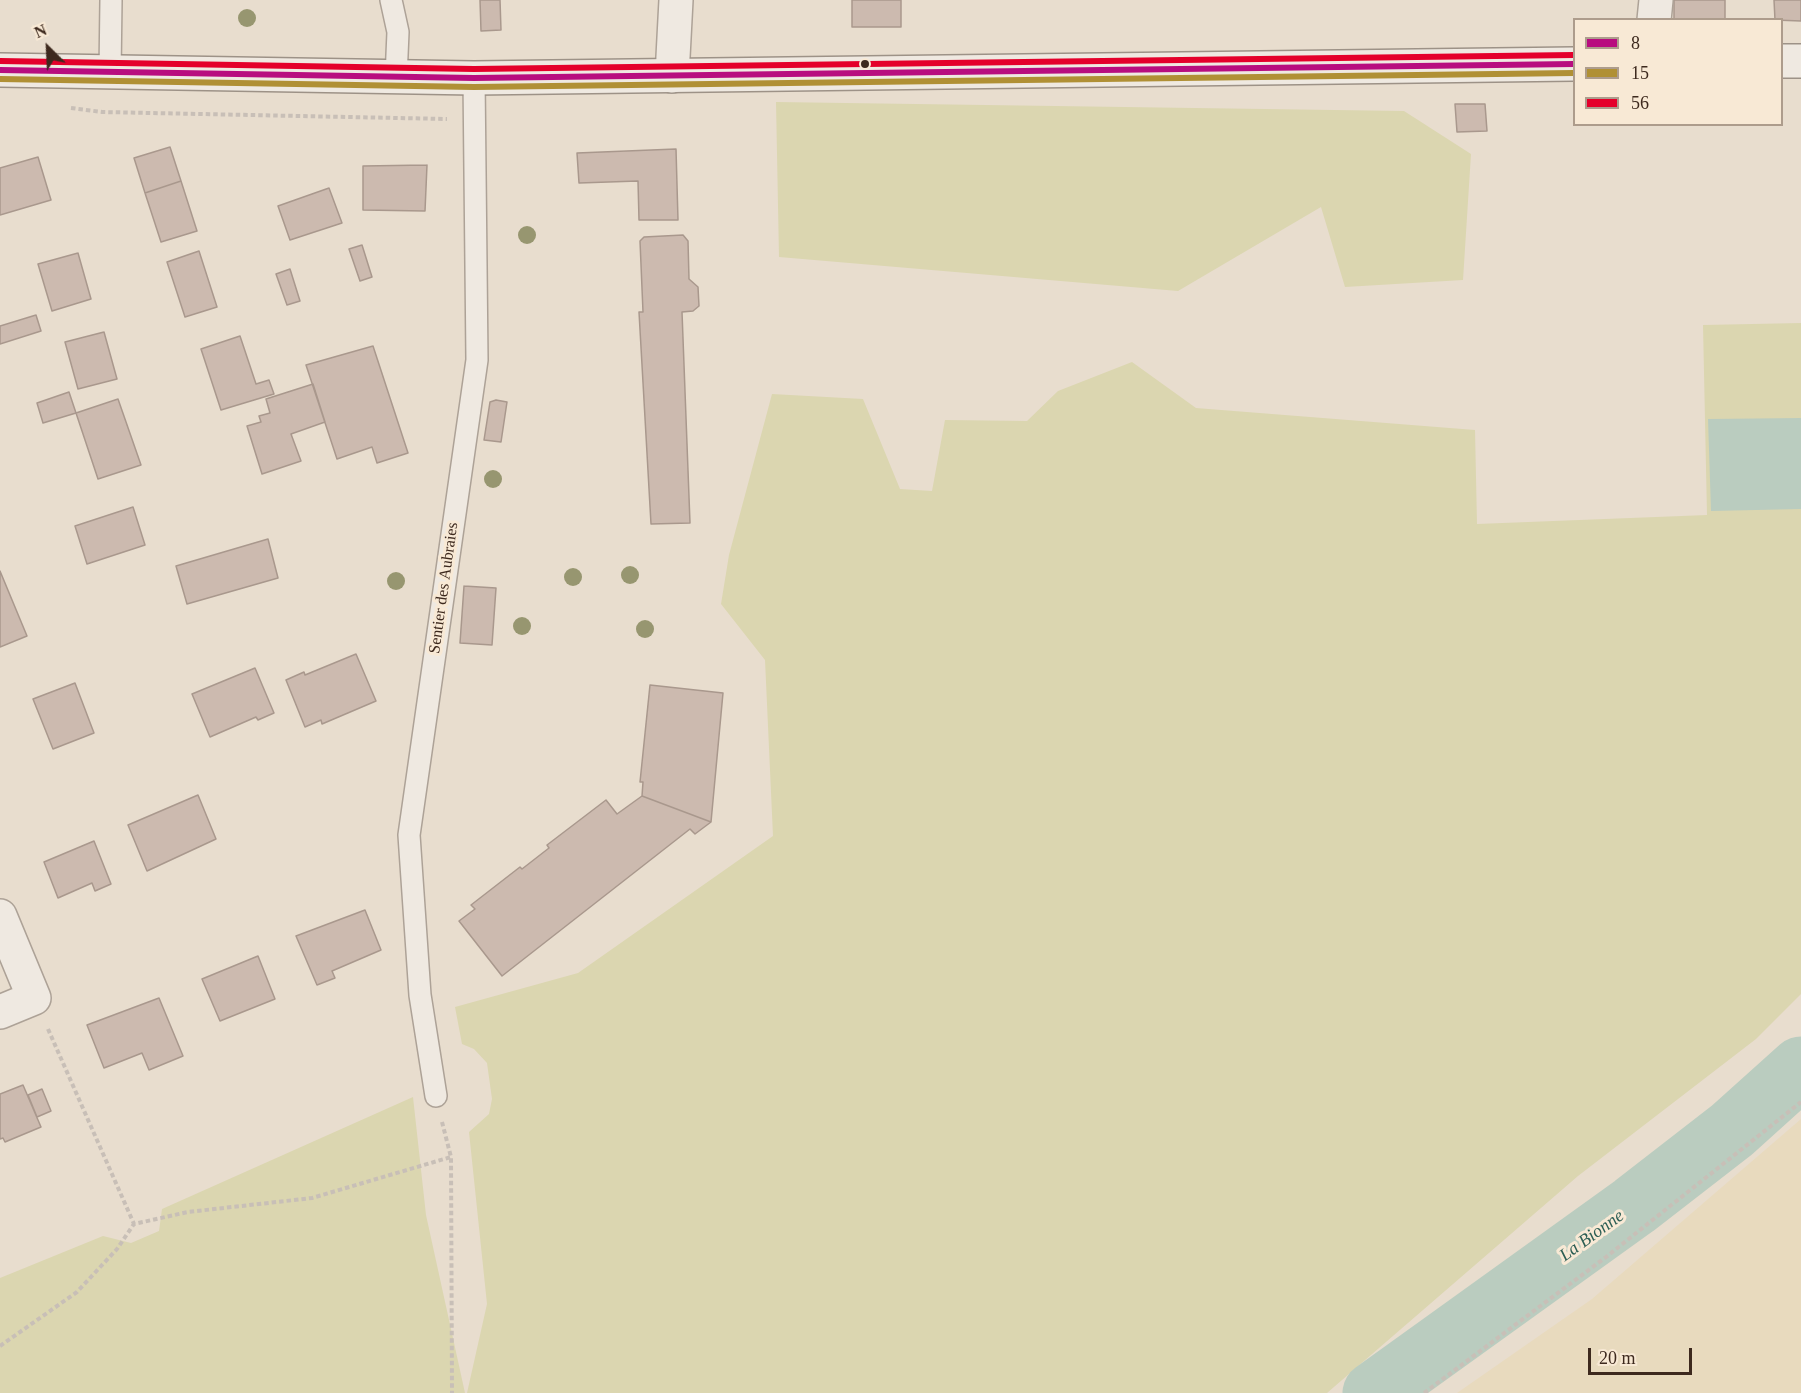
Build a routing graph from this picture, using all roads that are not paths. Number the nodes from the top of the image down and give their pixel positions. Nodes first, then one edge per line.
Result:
1 (111, 0) edge
2 (391, 0) edge
3 (676, 0) edge
4 (1656, 0) edge
5 (1654, 18) edge
6 (1783, 61) edge
7 (1801, 61) edge
8 (1573, 64) edge
9 (0, 70) edge
10 (110, 73) junction
11 (672, 76) junction
12 (396, 78) junction
13 (474, 78) junction
14 (0, 916) edge
15 (0, 1012) edge
16 (436, 1096) road end

1 - 10 lane
2 - 12 lane
3 - 11 main road
4 - 5 main road
6 - 7 main road
8 - 11 main road
9 - 10 main road
10 - 12 main road
11 - 13 main road
12 - 13 main road
13 - 16 lane, Sentier des Aubraies
14 - 15 main road

